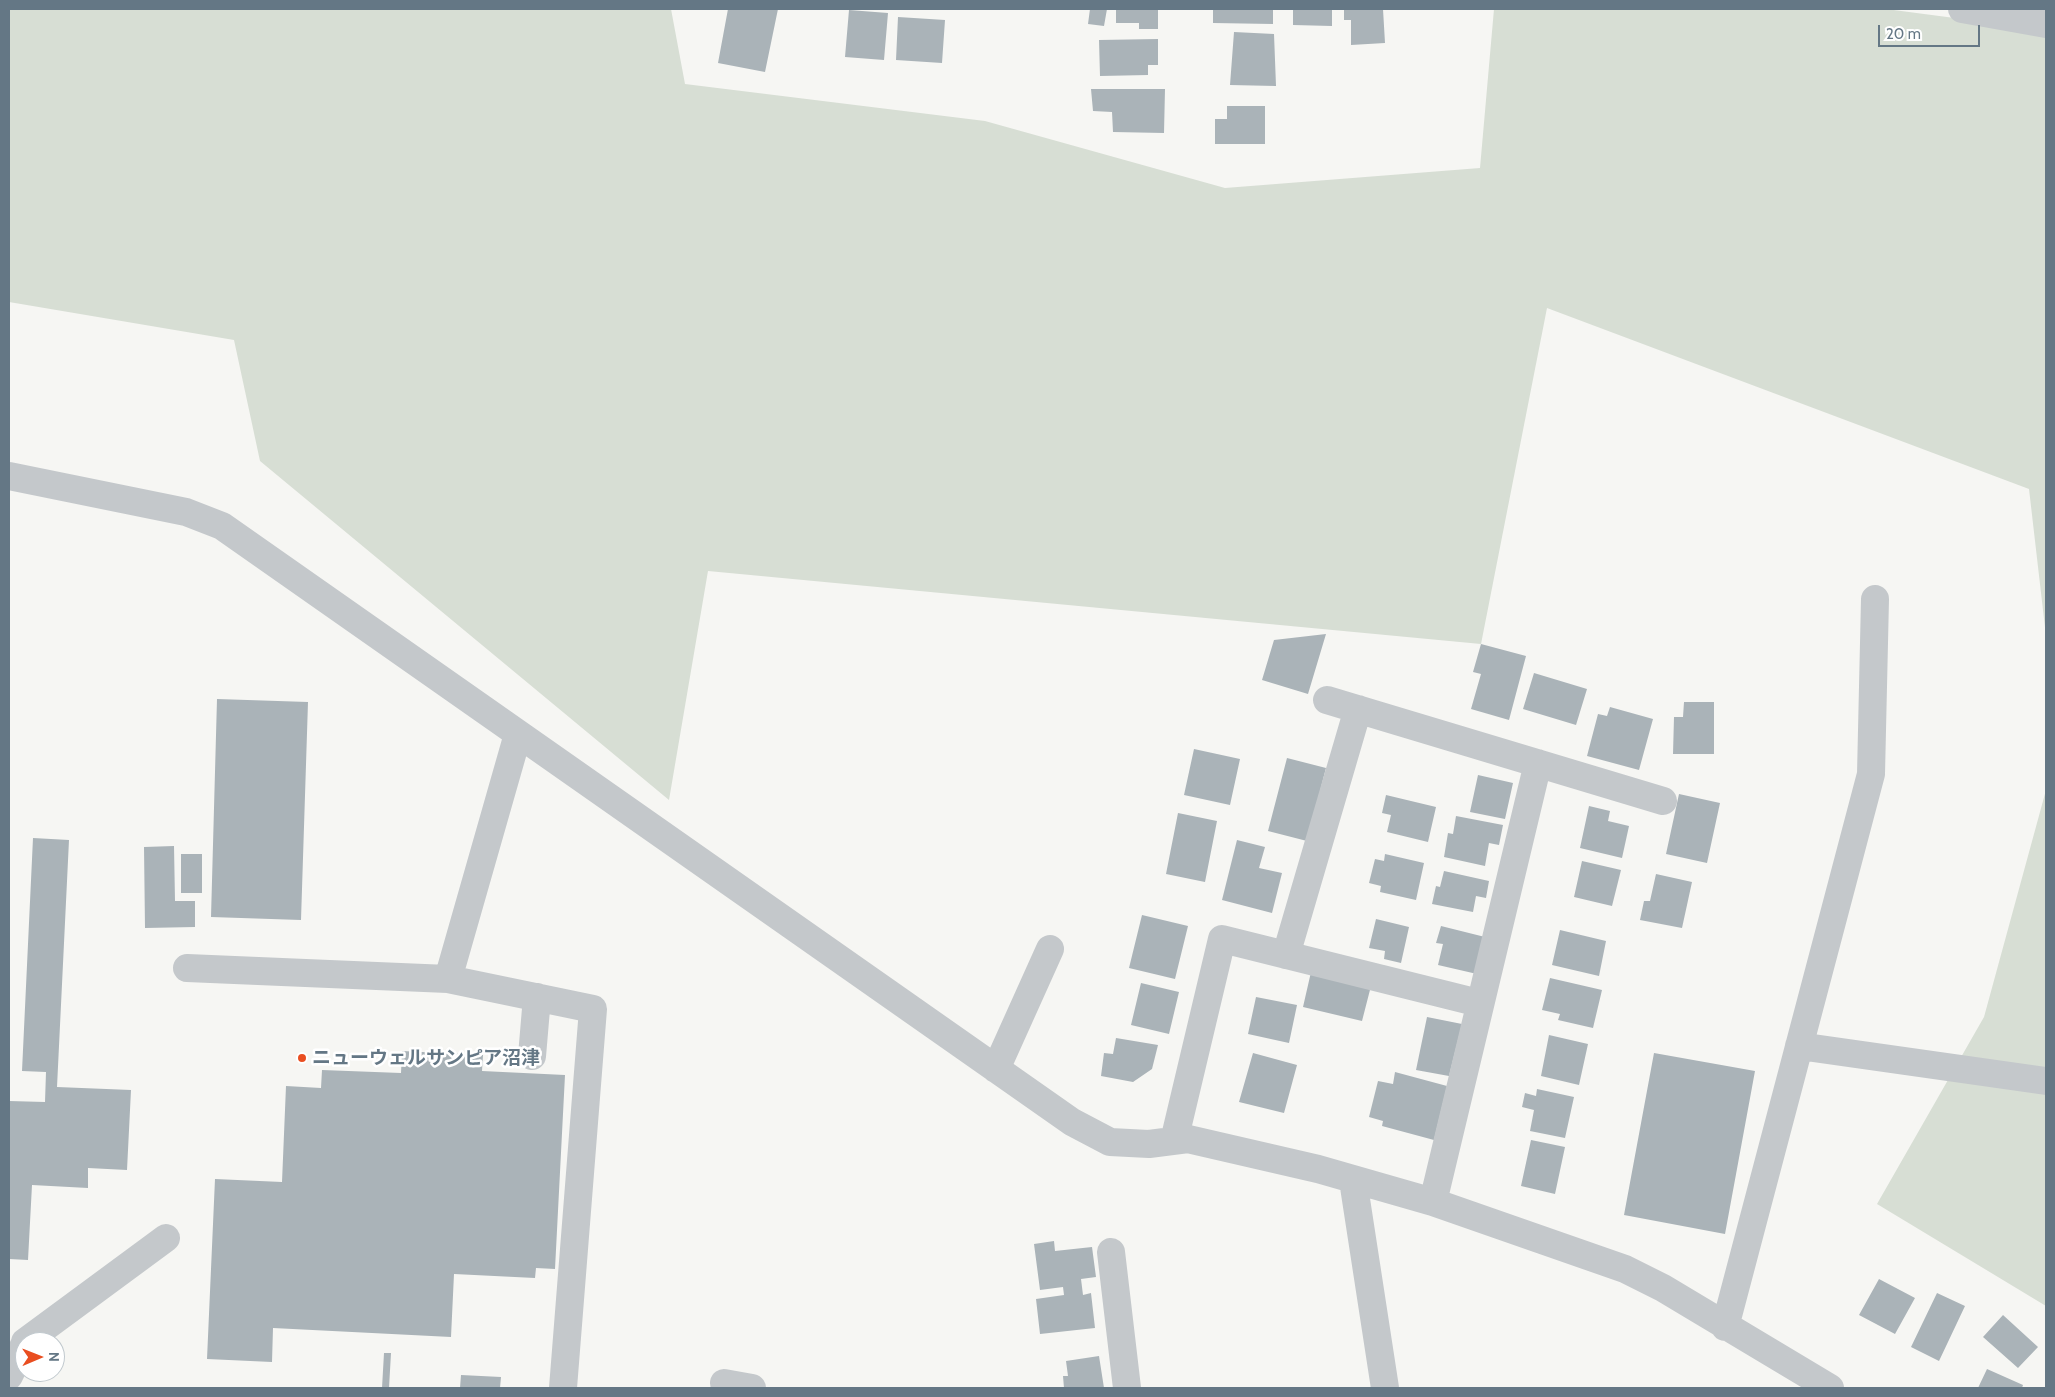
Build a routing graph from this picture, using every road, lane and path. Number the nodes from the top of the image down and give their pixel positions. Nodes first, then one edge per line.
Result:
1 (1962, 9) edge
2 (2046, 24) edge
3 (9, 476) edge
4 (1875, 599) dead end
5 (1327, 700) dead end
6 (1358, 709) junction
7 (518, 734) junction
8 (1538, 763) junction
9 (1663, 801) dead end
10 (1050, 949) dead end
11 (1286, 955) junction
12 (187, 968) dead end
13 (448, 978) junction
14 (537, 997) junction
15 (1480, 1003) junction
16 (1799, 1046) junction
17 (532, 1056) dead end
18 (996, 1069) junction
19 (2046, 1081) edge
20 (1174, 1141) junction
21 (1353, 1180) junction
22 (1433, 1202) junction
23 (166, 1238) dead end
24 (1111, 1252) dead end
25 (1725, 1327) junction
26 (35, 1332) edge
27 (15, 1359) edge
28 (9, 1376) edge
29 (724, 1383) dead end
30 (563, 1388) edge
31 (752, 1388) edge
32 (1127, 1388) edge
33 (1385, 1388) edge
34 (1830, 1388) edge

1 - 2 street
3 - 7 street
4 - 16 street
5 - 6 street
6 - 8 street
6 - 11 street
7 - 13 street
7 - 18 street
8 - 9 street
8 - 15 street
10 - 18 street
11 - 15 street
11 - 20 street
12 - 13 street
13 - 14 street
14 - 17 street
14 - 30 street
15 - 22 street
16 - 19 street
16 - 25 street
18 - 20 street
20 - 21 street
21 - 22 street
21 - 33 street
22 - 25 street
23 - 26 street
24 - 32 street
25 - 34 street
27 - 28 street
29 - 31 street

